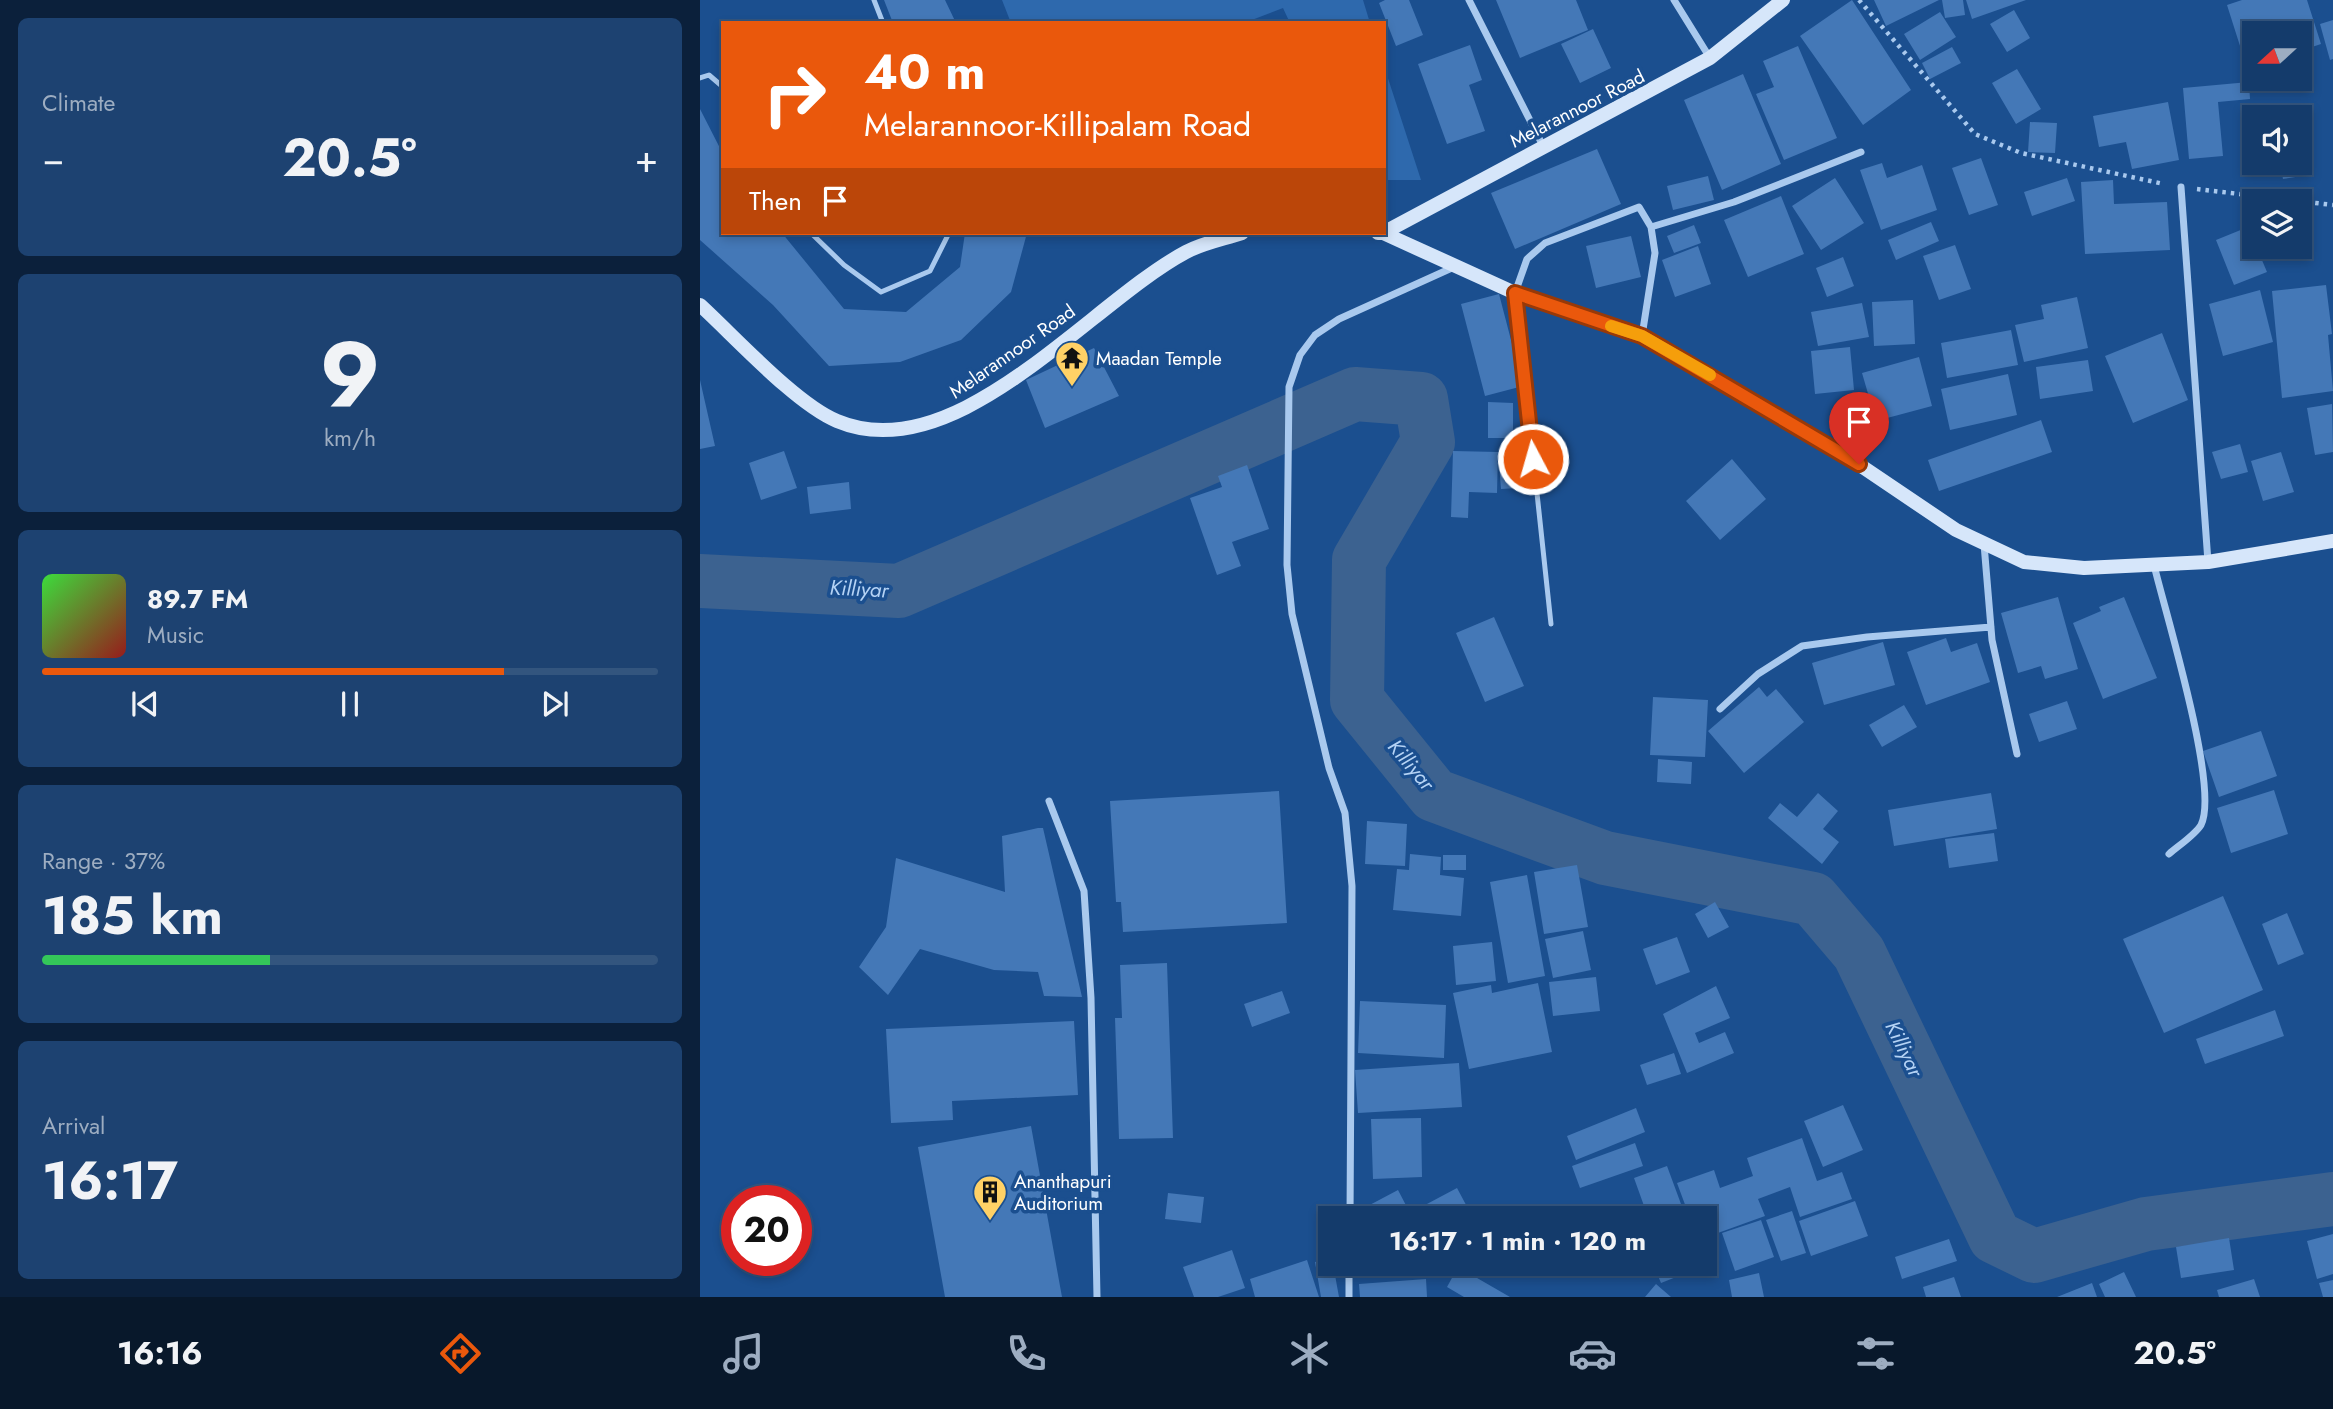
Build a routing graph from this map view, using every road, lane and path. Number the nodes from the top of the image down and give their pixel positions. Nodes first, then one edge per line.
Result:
1 (874, 0) edge
2 (1469, 0) edge
3 (1674, 0) edge
4 (1783, 0) edge
5 (1860, 0) edge
6 (882, 21) edge
7 (1710, 58) junction
8 (700, 78) edge
9 (721, 85) edge
10 (1543, 146) junction
11 (1861, 152) dead end
12 (2181, 187) junction
13 (2333, 205) edge
14 (1651, 228) junction
15 (1386, 231) edge
16 (1386, 234) edge
17 (813, 235) edge
18 (947, 235) edge
19 (1236, 235) edge
20 (1454, 267) junction
21 (1515, 293) junction
22 (700, 304) edge
23 (1642, 336) junction
24 (2333, 541) edge
25 (1983, 544) junction
26 (2208, 562) junction
27 (2154, 565) junction
28 (1551, 624) dead end
29 (1991, 627) junction
30 (1720, 709) dead end
31 (2017, 754) dead end
32 (1049, 801) dead end
33 (2169, 854) dead end
34 (1350, 1206) edge
35 (1349, 1276) edge
36 (1097, 1297) edge
37 (1349, 1297) edge

1 - 6 lane
2 - 10 street
3 - 7 street
4 - 7 street, Melarannoor Road
5 - 12 path
7 - 10 street, Melarannoor Road
8 - 9 lane
10 - 15 street, Melarannoor Road
11 - 14 street
12 - 13 path
12 - 26 street
14 - 21 street
14 - 23 street
16 - 20 street
17 - 18 lane
19 - 22 street, Melarannoor Road
20 - 21 street
20 - 34 street
21 - 23 street
21 - 28 lane
23 - 25 street
24 - 26 street
25 - 27 street
25 - 29 street
26 - 27 street
27 - 33 street
29 - 30 street
29 - 31 street
32 - 36 street
35 - 37 street

